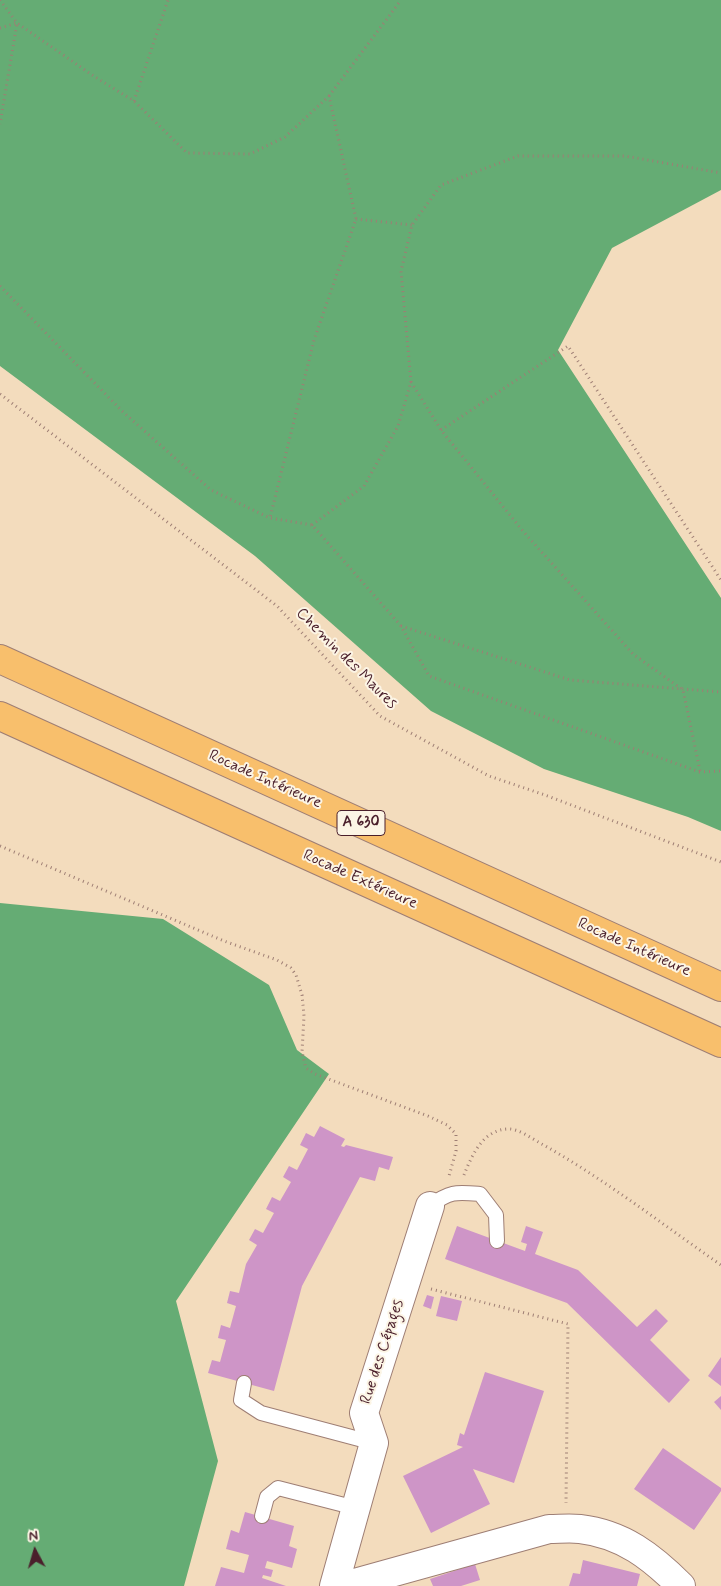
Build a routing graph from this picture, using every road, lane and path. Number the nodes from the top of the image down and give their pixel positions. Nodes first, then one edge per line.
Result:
1 (0, 0) edge
2 (168, 0) edge
3 (401, 0) edge
4 (17, 23) junction
5 (0, 28) edge
6 (329, 96) junction
7 (134, 101) junction
8 (0, 124) edge
9 (721, 173) edge
10 (356, 219) junction
11 (412, 225) junction
12 (0, 286) edge
13 (411, 382) junction
14 (0, 394) edge
15 (442, 430) junction
16 (270, 518) junction
17 (312, 525) junction
18 (721, 580) edge
19 (401, 626) junction
20 (0, 660) edge
21 (683, 690) junction
22 (721, 692) edge
23 (0, 716) edge
24 (721, 771) edge
25 (700, 772) junction
26 (0, 846) edge
27 (721, 862) edge
28 (721, 987) edge
29 (721, 1043) edge
30 (458, 1192) junction
31 (436, 1201) junction
32 (497, 1240) dead end
33 (721, 1265) edge
34 (405, 1282) junction
35 (244, 1383) dead end
36 (374, 1443) junction
37 (356, 1508) junction
38 (262, 1516) dead end
39 (566, 1529) junction
40 (415, 1576) edge
41 (334, 1586) edge
42 (344, 1586) edge
43 (681, 1586) edge

1 - 4 path
2 - 7 path
3 - 6 path
4 - 5 path
4 - 7 path
4 - 8 path
6 - 7 path
6 - 10 path
9 - 11 path
10 - 11 path
10 - 16 path
11 - 13 path
12 - 16 path
13 - 15 path
13 - 17 path
14 - 27 path, Chemin des Maures
15 - 18 path
15 - 21 path
16 - 17 path
17 - 19 path
19 - 21 path
19 - 25 path
20 - 28 highway, Rocade Intérieure / A 630
21 - 22 path
21 - 25 path
23 - 29 highway, Rocade Extérieure
24 - 25 path
26 - 31 path
30 - 31 lane
30 - 32 lane
30 - 33 path
31 - 34 street, Rue des Cépages
34 - 36 street, Rue des Cépages
34 - 39 path
35 - 36 lane
36 - 37 street
37 - 38 lane
37 - 41 street
39 - 40 street
39 - 43 street
40 - 42 street

